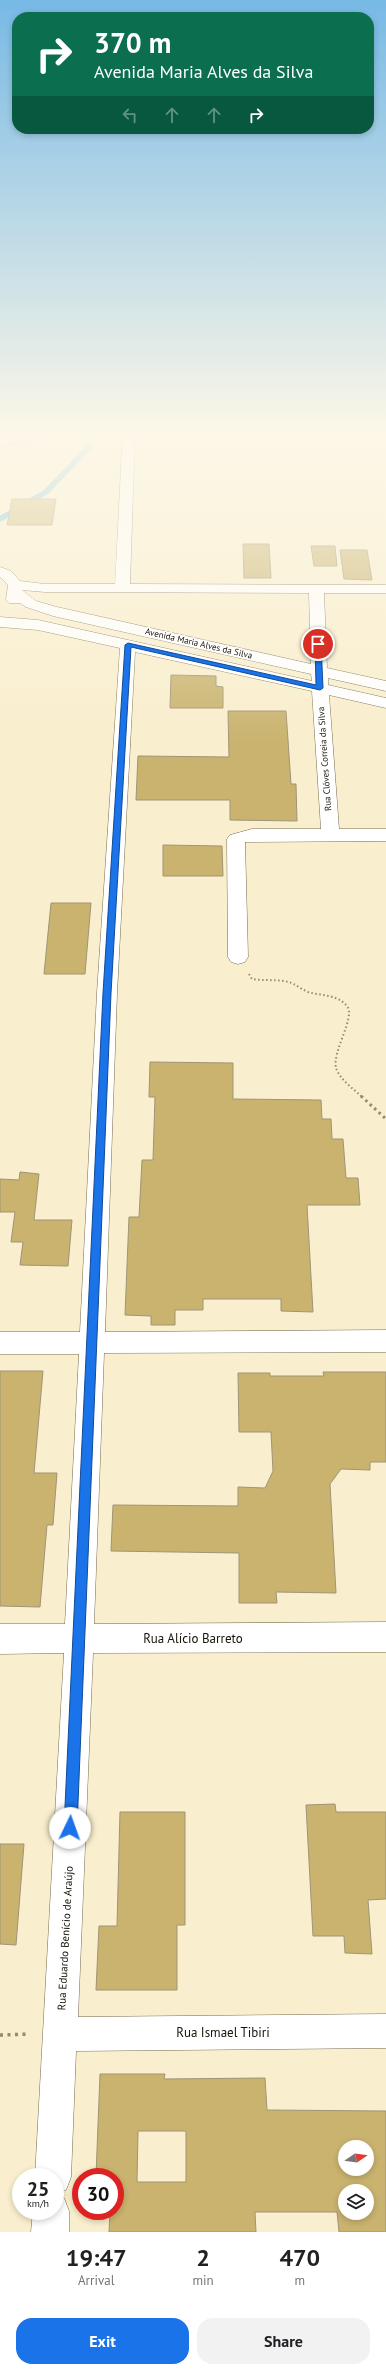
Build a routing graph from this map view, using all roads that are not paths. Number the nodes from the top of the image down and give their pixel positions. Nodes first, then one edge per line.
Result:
1 (124, 535) edge
2 (0, 571) edge
3 (122, 588) junction
4 (316, 588) junction
5 (16, 589) junction
6 (386, 589) edge
7 (0, 614) edge
8 (0, 622) edge
9 (128, 645) junction
10 (319, 671) junction
11 (386, 686) edge
12 (320, 688) junction
13 (386, 703) edge
14 (330, 834) junction
15 (386, 835) edge
16 (238, 957) road end
17 (386, 1341) edge
18 (0, 1343) edge
19 (92, 1343) junction
20 (386, 1637) edge
21 (0, 1639) edge
22 (80, 1639) junction
23 (386, 2031) edge
24 (60, 2034) junction
25 (53, 2168) edge
26 (51, 2220) edge
27 (50, 2232) edge

1 - 3 street
2 - 5 street, Avenida Maria Alves da Silva
3 - 4 street
3 - 5 street
4 - 6 street
4 - 10 street, Rua Clóves Correia da Silva
5 - 7 street
5 - 10 street, Avenida Maria Alves da Silva
8 - 9 street, Avenida Maria Alves da Silva
9 - 12 street, Avenida Maria Alves da Silva
9 - 19 street, Rua Eduardo Benício de Araújo
10 - 11 street, Avenida Maria Alves da Silva
10 - 12 street, Rua Clóves Correia da Silva
12 - 13 street, Avenida Maria Alves da Silva
12 - 14 street, Rua Clóves Correia da Silva
14 - 15 street
14 - 16 street
17 - 19 street
18 - 19 street
19 - 22 street, Rua Eduardo Benício de Araújo
20 - 22 street, Rua Alício Barreto
21 - 22 street, Rua Alício Barreto
22 - 24 street, Rua Eduardo Benício de Araújo
23 - 24 street, Rua Ismael Tibiri
24 - 25 street, Rua Eduardo Benício de Araújo
26 - 27 street

